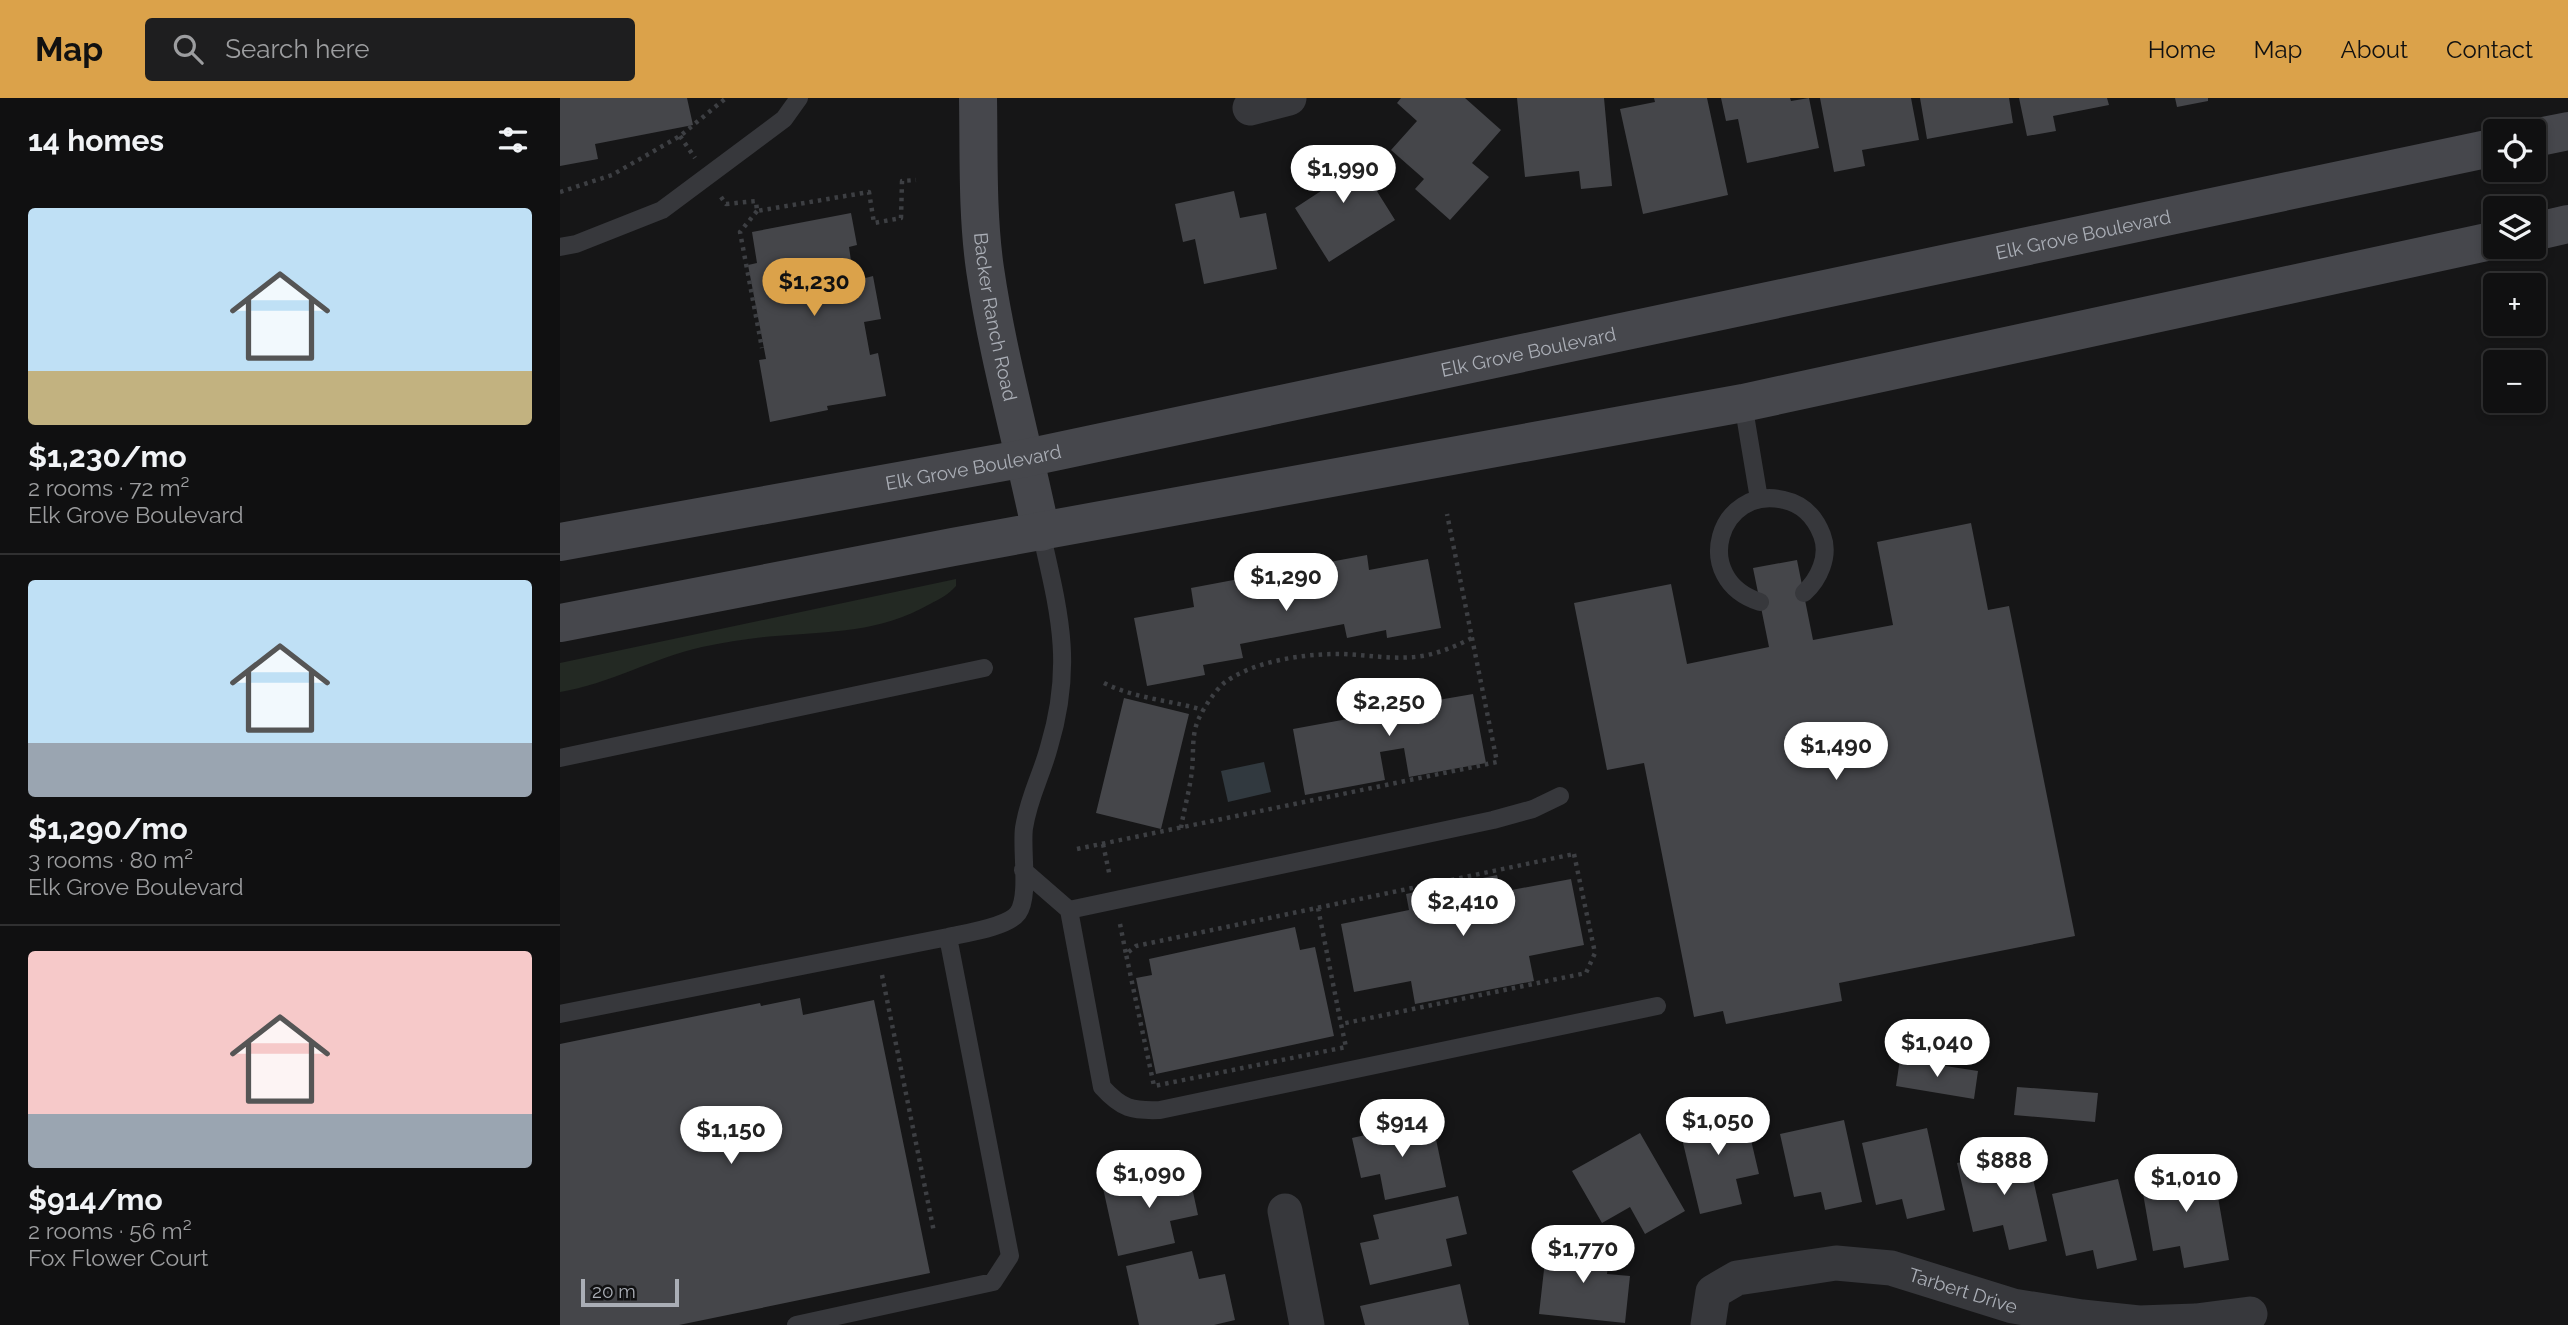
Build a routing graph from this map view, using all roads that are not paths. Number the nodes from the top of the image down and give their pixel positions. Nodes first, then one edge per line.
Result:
1 (799, 98) edge
2 (978, 98) edge
3 (1289, 98) edge
4 (1250, 108) dead end
5 (2568, 131) edge
6 (2546, 136) edge
7 (2483, 150) edge
8 (2568, 224) edge
9 (2546, 229) edge
10 (2483, 243) edge
11 (560, 247) edge
12 (1743, 403) junction
13 (1026, 458) junction
14 (1759, 499) junction
15 (1041, 531) junction
16 (560, 542) edge
17 (1804, 593) dead end
18 (1760, 602) dead end
19 (560, 623) edge
20 (984, 668) dead end
21 (560, 758) edge
22 (1560, 796) dead end
23 (1023, 870) junction
24 (1069, 910) junction
25 (948, 937) junction
26 (1657, 1006) dead end
27 (560, 1014) edge
28 (1285, 1210) dead end
29 (2250, 1314) dead end
30 (796, 1325) edge
31 (1307, 1325) edge
32 (1709, 1325) edge

1 - 11 lane
2 - 13 main road, Backer Ranch Road
3 - 4 street
5 - 6 main road
7 - 13 main road, Elk Grove Boulevard
8 - 9 main road
10 - 12 main road
12 - 14 lane
12 - 15 main road
13 - 15 main road, Backer Ranch Road
13 - 16 main road, Elk Grove Boulevard
14 - 17 lane
14 - 18 lane
15 - 19 main road
15 - 23 lane
20 - 21 lane
22 - 24 lane
23 - 24 lane
23 - 25 lane
24 - 26 lane
25 - 27 lane
25 - 30 lane
28 - 31 street
29 - 32 street, Tarbert Drive

